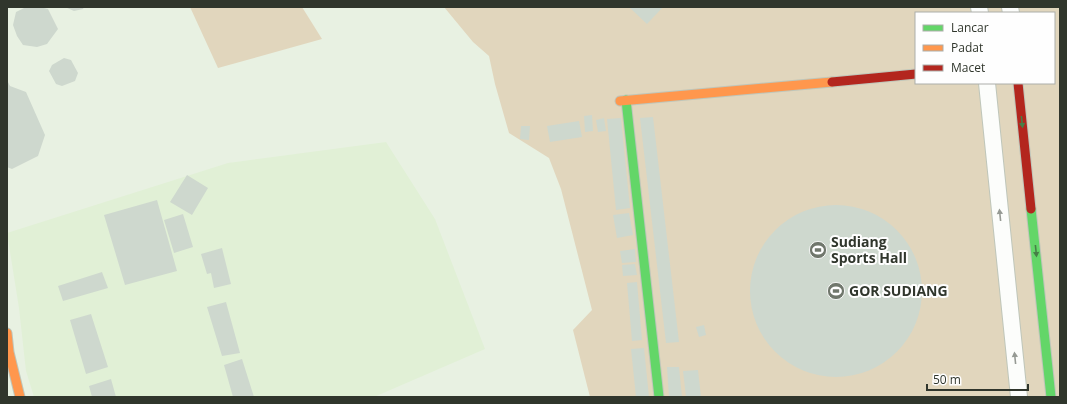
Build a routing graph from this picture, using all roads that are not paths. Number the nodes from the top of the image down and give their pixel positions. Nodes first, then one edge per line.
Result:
1 (915, 74) edge
2 (987, 84) edge
3 (1018, 84) edge
4 (7, 333) edge
5 (1047, 396) edge
6 (20, 397) edge
7 (659, 397) edge
8 (1019, 397) edge

1 - 7 street
8 -> 2 street
3 -> 5 street
4 - 6 street

